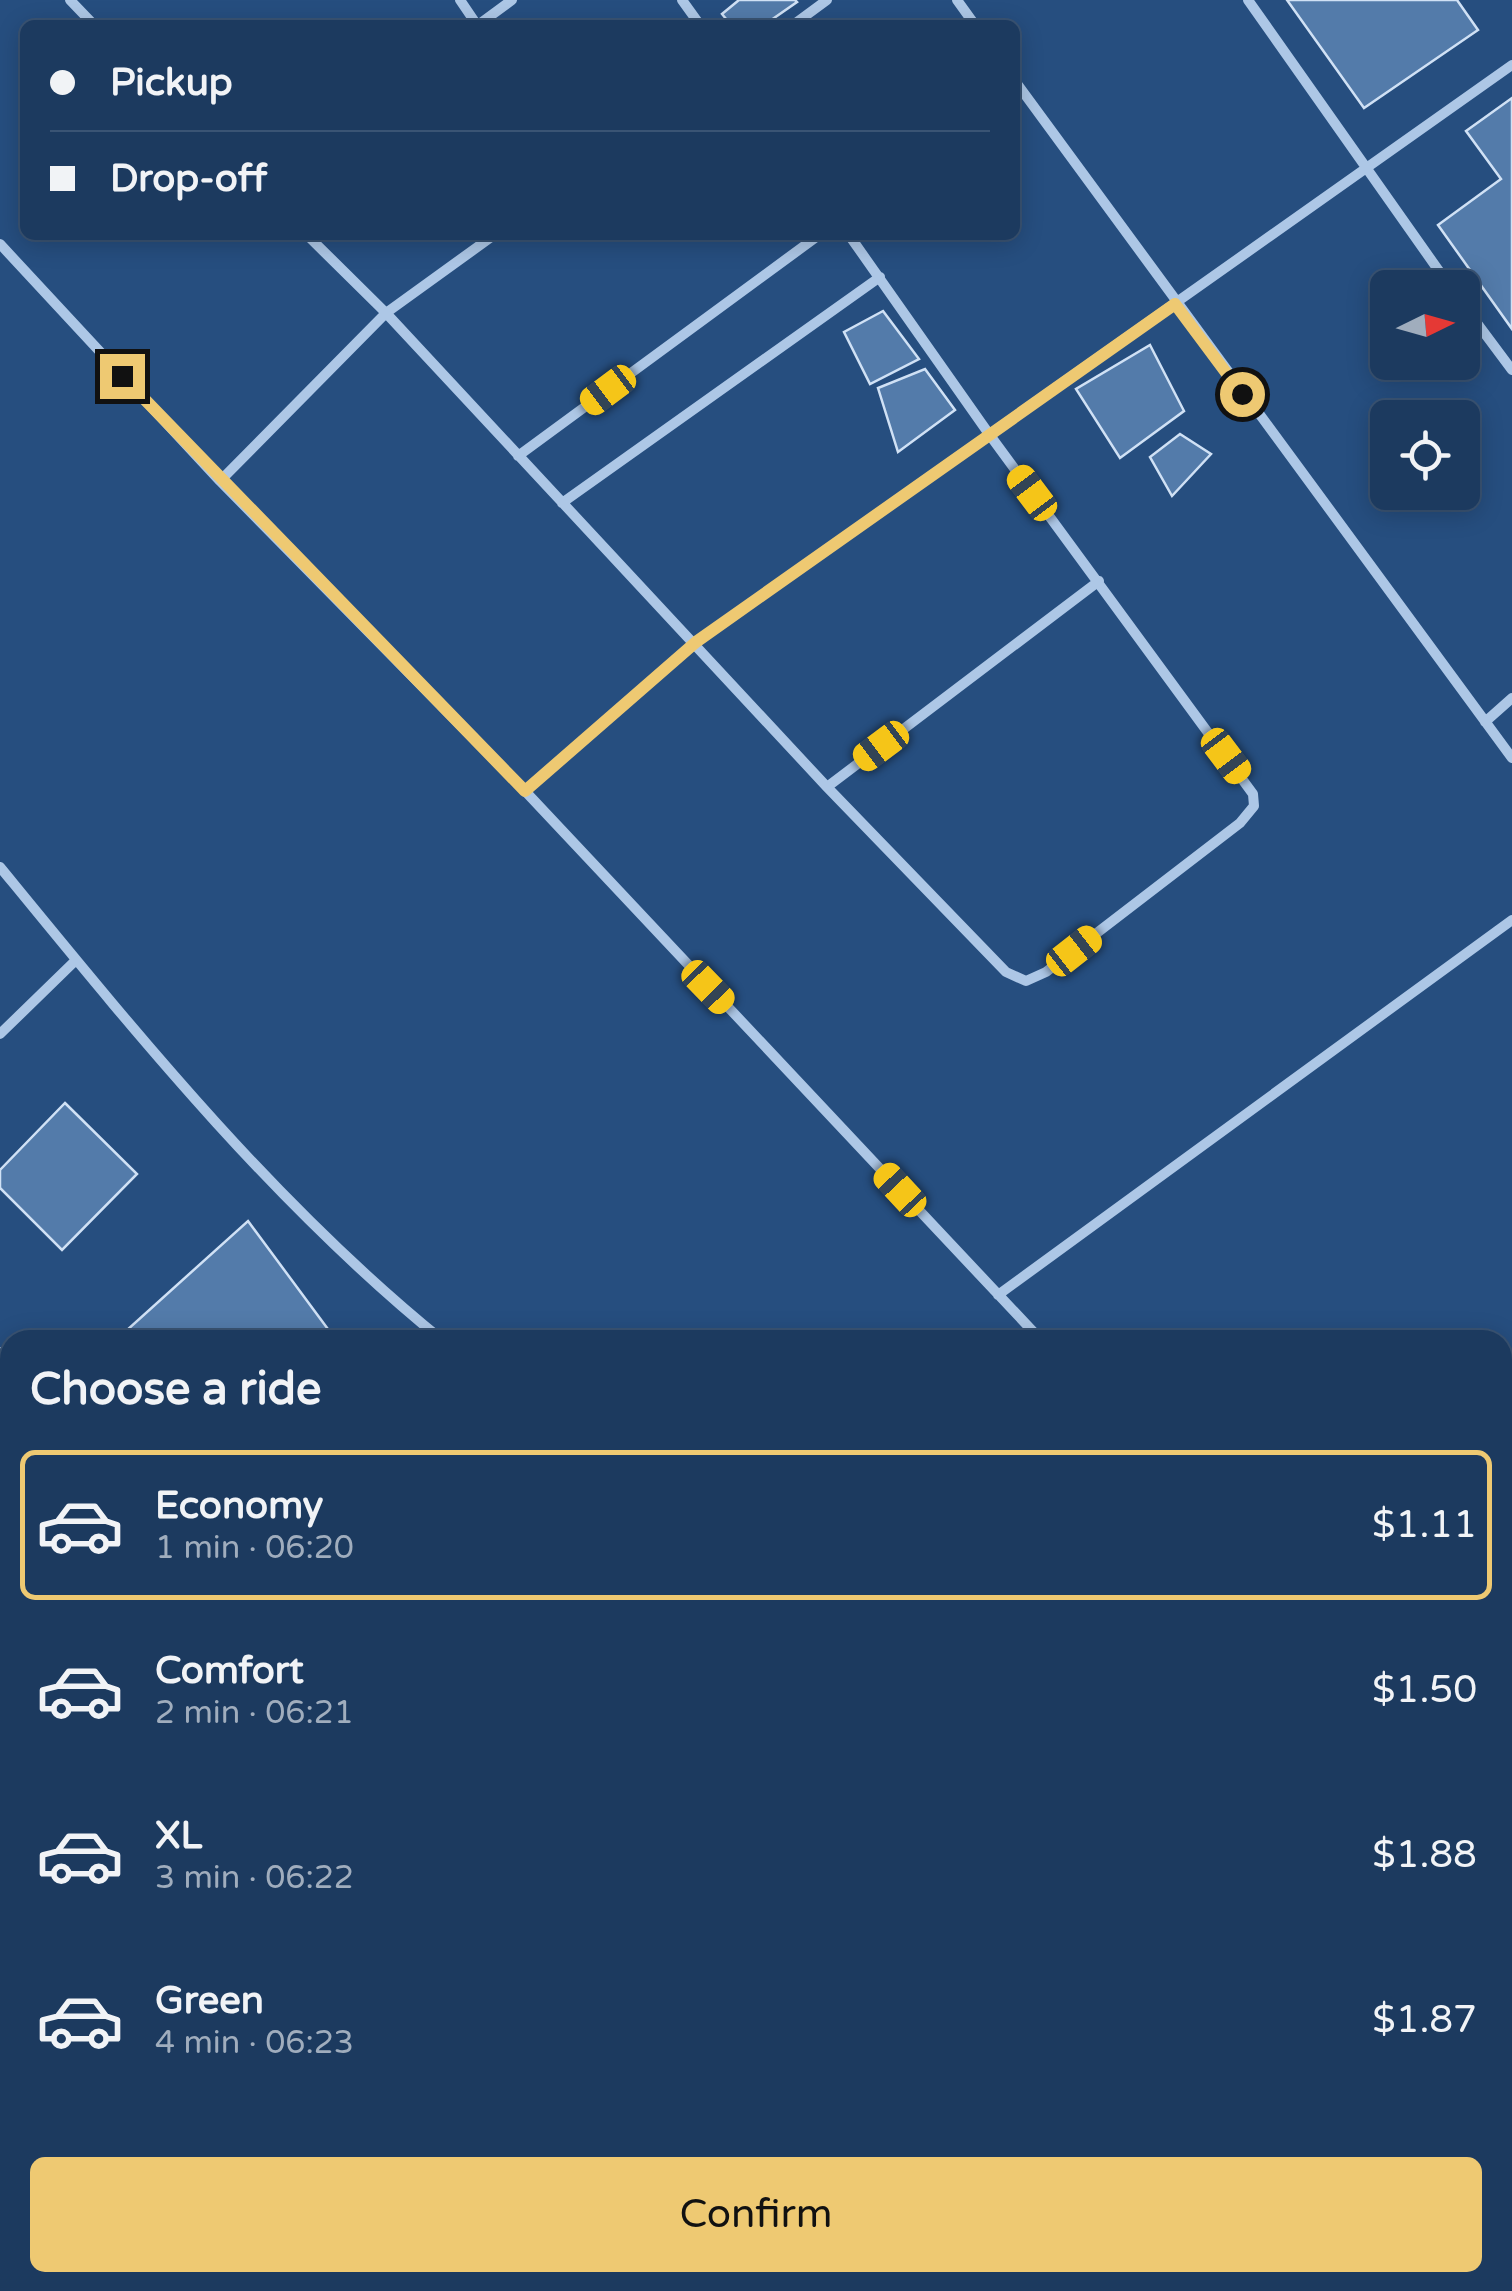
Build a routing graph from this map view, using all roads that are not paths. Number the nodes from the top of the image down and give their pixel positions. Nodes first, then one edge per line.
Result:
1 (70, 0) edge
2 (512, 0) edge
3 (827, 0) edge
4 (1248, 0) edge
5 (89, 20) edge
6 (485, 20) edge
7 (800, 20) edge
8 (1512, 65) edge
9 (1020, 89) edge
10 (1366, 170) junction
11 (312, 240) edge
12 (487, 240) edge
13 (812, 240) edge
14 (853, 240) edge
15 (0, 244) edge
16 (1439, 270) edge
17 (880, 277) junction
18 (1175, 304) junction
19 (386, 313) junction
20 (1480, 327) edge
21 (1512, 370) edge
22 (988, 434) junction
23 (518, 456) junction
24 (220, 481) junction
25 (562, 503) junction
26 (1098, 581) junction
27 (696, 642) junction
28 (1512, 698) edge
29 (1485, 722) junction
30 (1512, 758) edge
31 (827, 787) junction
32 (525, 791) junction
33 (0, 867) edge
34 (1512, 920) edge
35 (76, 960) junction
36 (0, 1034) edge
37 (998, 1295) junction
38 (430, 1330) edge
39 (1031, 1330) edge

1 - 5 street
2 - 6 street
3 - 7 street
4 - 10 street
8 - 10 street
9 - 18 street
10 - 16 street
10 - 18 street
11 - 19 street
12 - 19 street
13 - 23 street
14 - 17 street
15 - 24 street
17 - 22 street
17 - 25 street
18 - 22 street
18 - 29 street
19 - 23 street
19 - 24 street
20 - 21 street
22 - 26 street
22 - 27 street
23 - 25 street
24 - 32 street
25 - 27 street
26 - 31 street
26 - 31 street
27 - 31 street
27 - 32 street
28 - 29 street
29 - 30 street
32 - 37 street
33 - 35 street
34 - 37 street
35 - 36 street
35 - 38 street
37 - 39 street

